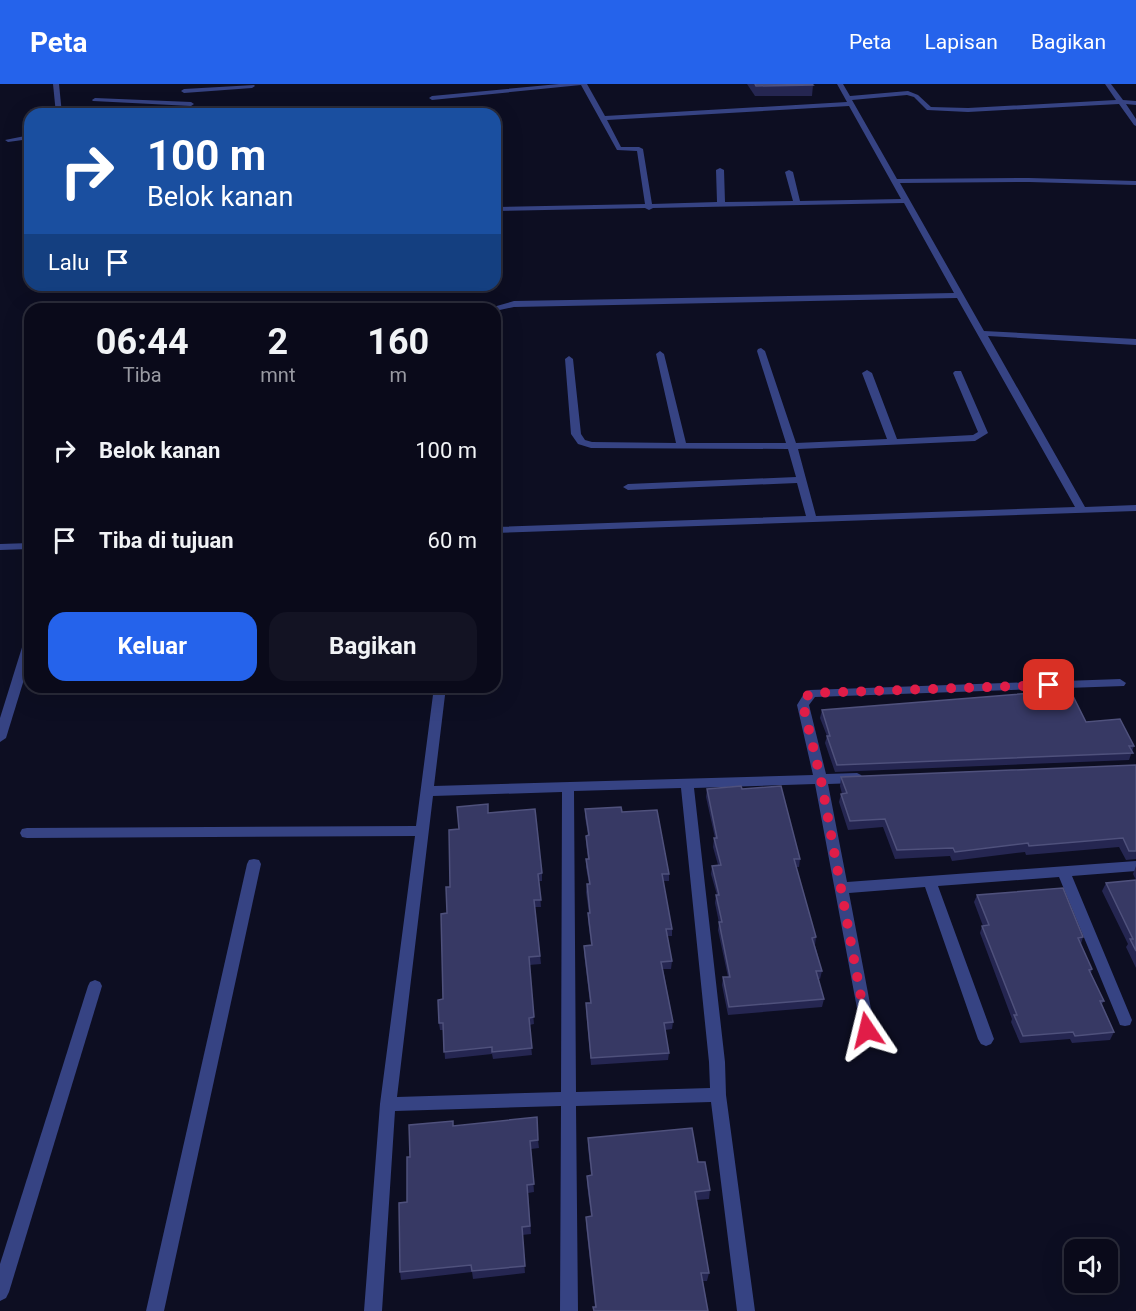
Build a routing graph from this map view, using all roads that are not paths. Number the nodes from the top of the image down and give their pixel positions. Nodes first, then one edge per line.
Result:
1 (56, 84) edge
2 (579, 84) edge
3 (584, 84) edge
4 (840, 84) edge
5 (1108, 84) edge
6 (252, 86) dead end
7 (182, 87) edge
8 (432, 98) dead end
9 (95, 100) dead end
10 (848, 102) junction
11 (1119, 102) junction
12 (1136, 103) edge
13 (191, 104) junction
14 (58, 108) edge
15 (193, 108) edge
16 (604, 118) junction
17 (1136, 124) edge
18 (24, 138) edge
19 (8, 140) dead end
20 (720, 170) dead end
21 (789, 172) dead end
22 (895, 181) junction
23 (1136, 183) edge
24 (903, 201) junction
25 (797, 203) junction
26 (721, 206) junction
27 (650, 208) junction
28 (501, 209) edge
29 (960, 295) junction
30 (501, 307) edge
31 (981, 333) junction
32 (1136, 342) edge
33 (761, 351) dead end
34 (660, 354) dead end
35 (569, 359) dead end
36 (867, 373) dead end
37 (958, 373) dead end
38 (893, 441) junction
39 (682, 446) junction
40 (792, 446) junction
41 (802, 480) junction
42 (628, 487) dead end
43 (1136, 508) edge
44 (1082, 510) junction
45 (812, 519) junction
46 (501, 530) edge
47 (24, 546) edge
48 (0, 547) edge
49 (24, 660) edge
50 (1120, 683) dead end
51 (439, 693) edge
52 (0, 738) edge
53 (868, 778) edge
54 (821, 780) junction
55 (687, 783) junction
56 (568, 787) junction
57 (426, 791) junction
58 (421, 831) junction
59 (27, 833) dead end
60 (254, 864) dead end
61 (1136, 866) edge
62 (1063, 870) junction
63 (930, 882) junction
64 (842, 888) junction
65 (95, 986) dead end
66 (1125, 1020) dead end
67 (867, 1030) dead end
68 (986, 1039) dead end
69 (718, 1095) junction
70 (568, 1099) junction
71 (388, 1104) junction
72 (0, 1292) edge
73 (155, 1311) edge
74 (373, 1311) edge
75 (569, 1311) edge
76 (746, 1311) edge

1 - 14 street
2 - 8 street
3 - 16 street
4 - 10 street
5 - 11 street
6 - 7 street
7 - 13 street
9 - 13 street
10 - 11 street
10 - 16 street
10 - 22 street
11 - 12 street
11 - 17 street
13 - 15 street
16 - 27 street
18 - 19 street
20 - 26 street
21 - 25 street
22 - 23 street
22 - 24 street
24 - 25 street
24 - 29 street
25 - 26 street
26 - 27 street
27 - 28 street
29 - 30 street
29 - 31 street
31 - 32 street
31 - 44 street
33 - 40 street
34 - 39 street
35 - 39 street
36 - 38 street
37 - 38 street
38 - 40 street
39 - 40 street
40 - 41 street
41 - 42 street
41 - 45 street
43 - 44 street
44 - 45 street
45 - 46 street
47 - 48 street
49 - 52 street
50 - 54 street
51 - 57 street
53 - 54 street
54 - 55 street
54 - 64 street
55 - 56 street
55 - 69 street
56 - 57 street
56 - 70 street
57 - 58 street
58 - 59 street
58 - 71 street
60 - 73 street
61 - 62 street
62 - 63 street
62 - 66 street
63 - 64 street
63 - 68 street
64 - 67 street
65 - 72 street
69 - 70 street
69 - 76 street
70 - 71 street
70 - 75 street
71 - 74 street

